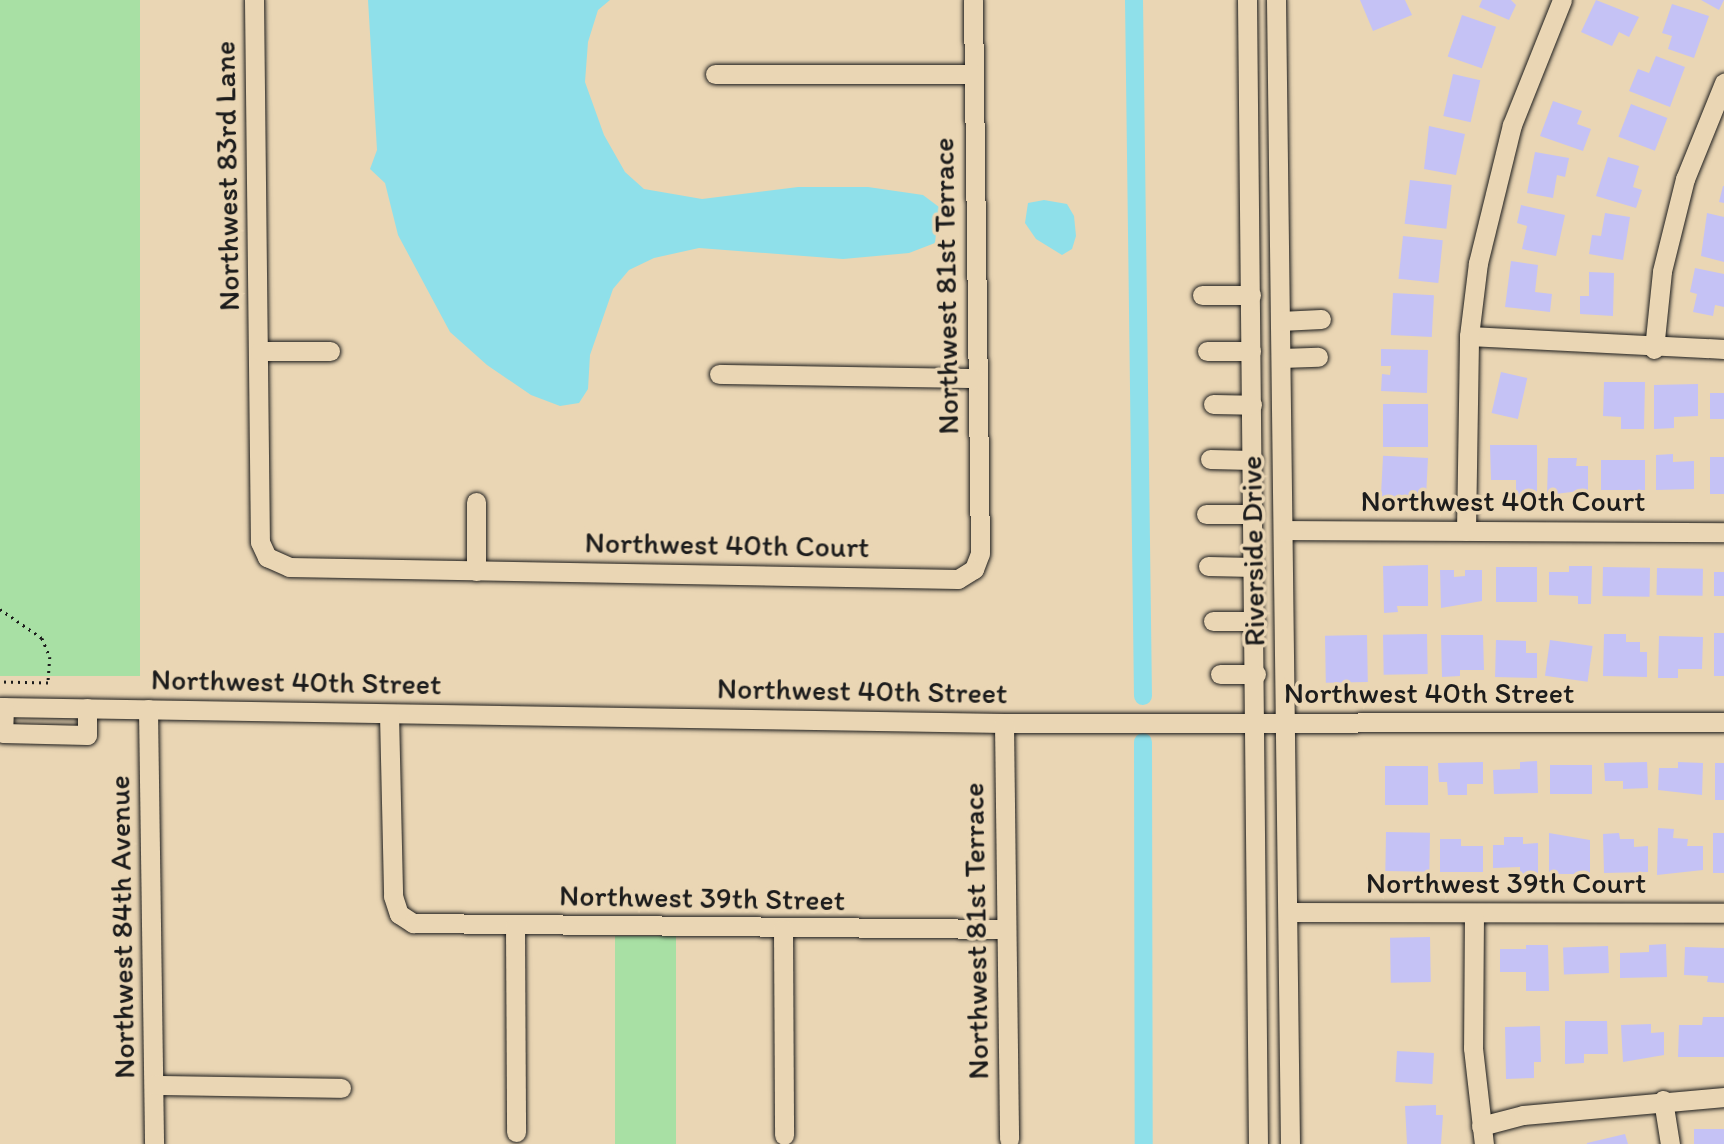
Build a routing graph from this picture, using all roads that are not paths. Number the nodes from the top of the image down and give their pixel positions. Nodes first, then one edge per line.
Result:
1 (254, 0) edge
2 (973, 0) edge
3 (1247, 0) edge
4 (1276, 0) edge
5 (1562, 0) edge
6 (715, 74) dead end
7 (974, 74) junction
8 (1724, 83) edge
9 (1202, 295) dead end
10 (1251, 295) junction
11 (1321, 319) dead end
12 (1280, 321) junction
13 (1469, 336) junction
14 (1654, 349) junction
15 (1724, 349) edge
16 (260, 351) junction
17 (330, 351) dead end
18 (1207, 351) dead end
19 (1251, 351) junction
20 (1318, 357) dead end
21 (1281, 358) junction
22 (719, 374) dead end
23 (975, 378) junction
24 (1213, 404) dead end
25 (1252, 405) junction
26 (1210, 459) dead end
27 (1253, 460) junction
28 (476, 502) dead end
29 (1206, 513) dead end
30 (1253, 514) junction
31 (1283, 530) junction
32 (1466, 531) junction
33 (1724, 532) edge
34 (267, 557) joint
35 (1208, 566) dead end
36 (1254, 567) junction
37 (974, 569) joint
38 (476, 570) junction
39 (1213, 621) dead end
40 (1255, 621) junction
41 (1220, 674) dead end
42 (1256, 674) junction
43 (2, 707) edge
44 (44, 707) junction
45 (87, 708) junction
46 (148, 709) junction
47 (389, 714) junction
48 (1724, 722) edge
49 (1004, 723) junction
50 (1256, 723) junction
51 (1284, 723) junction
52 (42, 734) junction
53 (1288, 912) junction
54 (1474, 913) junction
55 (1724, 913) edge
56 (515, 926) junction
57 (783, 929) junction
58 (1006, 929) junction
59 (154, 1085) junction
60 (341, 1088) dead end
61 (1724, 1097) edge
62 (1663, 1100) junction
63 (516, 1132) dead end
64 (784, 1135) dead end
65 (1483, 1135) edge
66 (1009, 1139) dead end
67 (154, 1144) edge
68 (1258, 1144) edge
69 (1290, 1144) edge
70 (1670, 1144) edge

1 - 16 street, Northwest 83rd Lane
2 - 7 street, Northwest 81st Terrace
3 - 10 street, Riverside Drive
4 - 12 street, Riverside Drive
5 - 13 street
6 - 7 street
7 - 23 street, Northwest 81st Terrace
8 - 14 street
9 - 10 street
10 - 19 street, Riverside Drive
11 - 12 street
12 - 21 street, Riverside Drive
13 - 14 street
13 - 32 street
14 - 15 street
16 - 17 street, Northwest 83rd Lane
16 - 34 street, Northwest 83rd Lane
18 - 19 street
19 - 25 street, Riverside Drive
20 - 21 street
21 - 31 street, Riverside Drive
22 - 23 street
23 - 37 street, Northwest 81st Terrace
24 - 25 street
25 - 27 street, Riverside Drive
26 - 27 street
27 - 30 street, Riverside Drive
28 - 38 street
29 - 30 street
30 - 36 street, Riverside Drive
31 - 32 street, Northwest 40th Court
31 - 51 street, Riverside Drive
32 - 33 street, Northwest 40th Court
34 - 38 street, Northwest 40th Court
35 - 36 street
36 - 40 street, Riverside Drive
37 - 38 street, Northwest 40th Court
39 - 40 street
40 - 42 street, Riverside Drive
41 - 42 street
42 - 50 street, Riverside Drive
43 - 44 street, Northwest 40th Street
43 - 52 street
44 - 45 street, Northwest 40th Street
44 - 52 street
45 - 46 street, Northwest 40th Street
45 - 52 street
46 - 47 street, Northwest 40th Street
46 - 59 street, Northwest 84th Avenue
47 - 49 street, Northwest 40th Street
47 - 56 street, Northwest 39th Street
48 - 51 street, Northwest 40th Street
49 - 50 street, Northwest 40th Street
49 - 58 street, Northwest 81st Terrace
50 - 51 street, Northwest 40th Street
50 - 68 street, Riverside Drive
51 - 53 street, Riverside Drive
53 - 54 street, Northwest 39th Court
53 - 69 street, Riverside Drive
54 - 55 street, Northwest 39th Court
54 - 65 street
56 - 57 street, Northwest 39th Street
56 - 63 street
57 - 58 street, Northwest 39th Street
57 - 64 street
58 - 66 street, Northwest 81st Terrace
59 - 60 street
59 - 67 street, Northwest 84th Avenue
61 - 62 street
62 - 65 street
62 - 70 street

